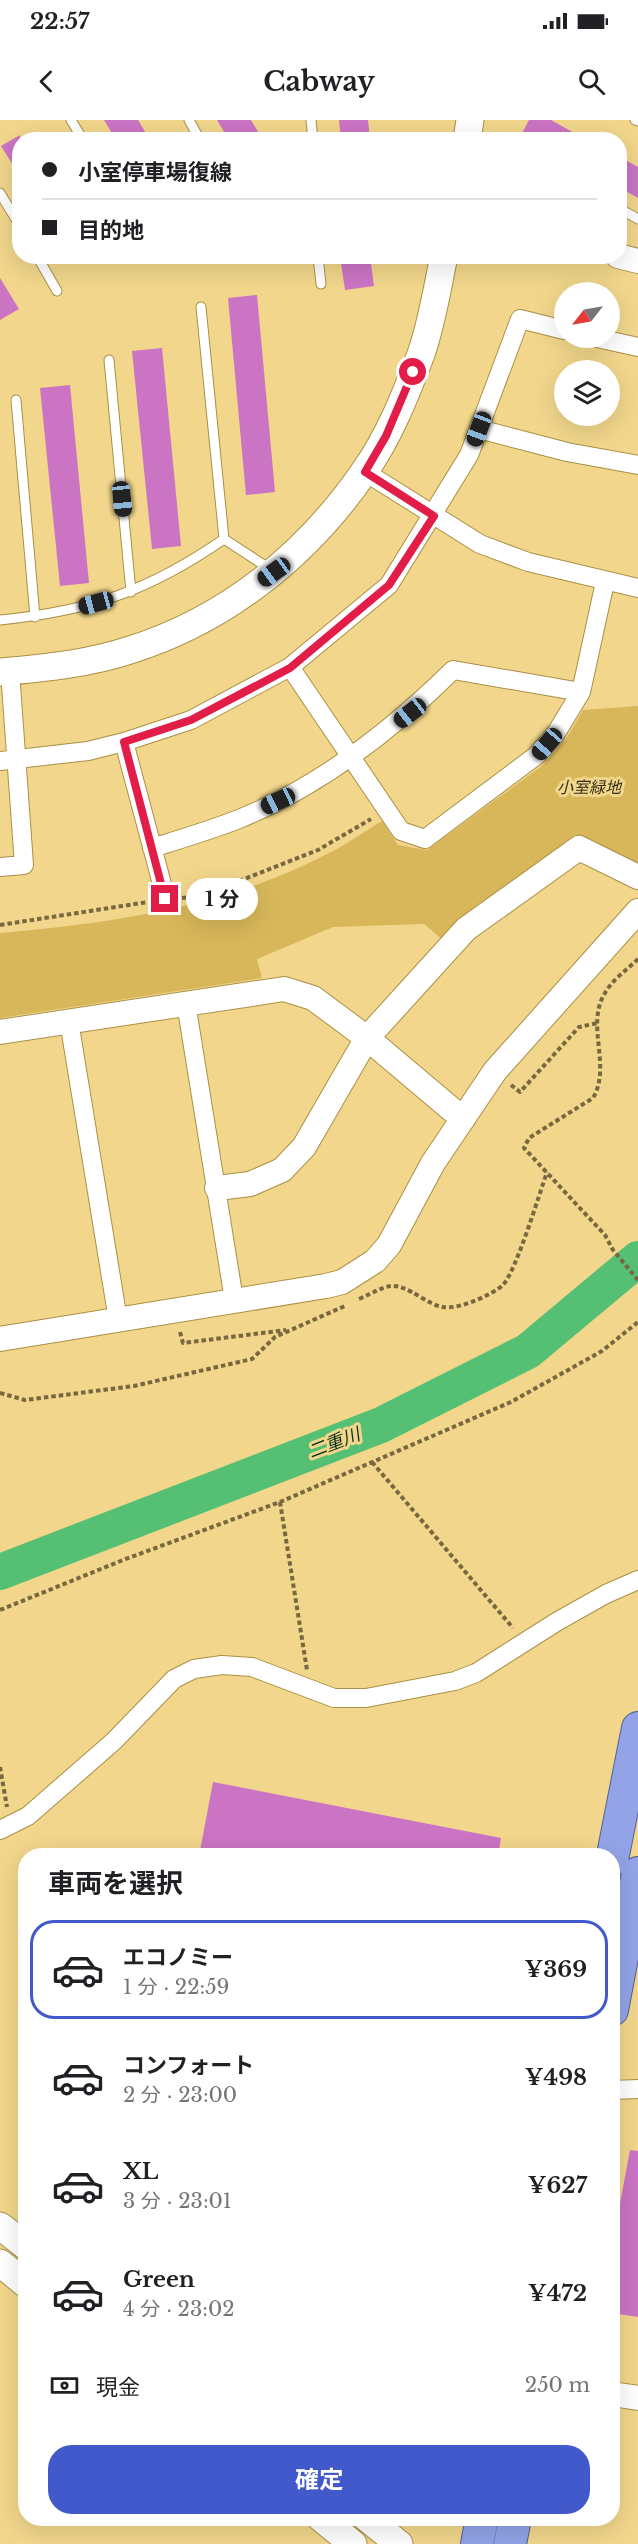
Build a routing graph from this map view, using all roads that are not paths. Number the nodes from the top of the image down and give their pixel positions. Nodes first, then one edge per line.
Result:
1 (0, 193) edge
2 (12, 213) edge
3 (42, 264) edge
4 (319, 264) edge
5 (442, 264) edge
6 (321, 284) dead end
7 (57, 291) dead end
8 (201, 307) dead end
9 (554, 328) edge
10 (620, 343) edge
11 (638, 347) edge
12 (109, 360) dead end
13 (16, 400) dead end
14 (479, 429) junction
15 (638, 465) edge
16 (365, 472) junction
17 (434, 516) junction
18 (224, 539) junction
19 (274, 572) junction
20 (605, 582) junction
21 (638, 588) edge
22 (131, 592) junction
23 (35, 617) junction
24 (0, 620) edge
25 (290, 668) junction
26 (5, 672) edge
27 (580, 692) junction
28 (124, 742) junction
29 (351, 758) junction
30 (8, 760) edge
31 (152, 848) junction
32 (0, 867) edge
33 (638, 877) edge
34 (165, 899) road end
35 (638, 911) edge
36 (186, 1003) junction
37 (69, 1021) junction
38 (0, 1032) edge
39 (367, 1038) junction
40 (463, 1119) junction
41 (217, 1188) junction
42 (234, 1300) junction
43 (118, 1320) junction
44 (0, 1339) edge
45 (638, 1580) edge
46 (638, 1728) edge
47 (5, 1828) edge
48 (614, 1848) edge
49 (638, 1873) edge
50 (620, 1968) edge
51 (638, 2089) edge
52 (620, 2090) edge
53 (0, 2226) edge
54 (18, 2240) edge
55 (0, 2263) edge
56 (18, 2278) edge
57 (620, 2395) edge
58 (638, 2398) edge
59 (331, 2526) edge
60 (378, 2526) edge
61 (480, 2526) edge
62 (513, 2526) edge
63 (353, 2544) edge
64 (399, 2544) edge
65 (477, 2544) edge
66 (510, 2544) edge

1 - 2 lane
3 - 7 lane
4 - 6 lane
5 - 16 main road
8 - 18 lane
9 - 14 street
10 - 11 street
12 - 22 lane
13 - 23 lane
14 - 15 street
14 - 17 street
16 - 17 street
16 - 19 main road
17 - 20 street
17 - 25 street
18 - 19 lane
18 - 22 lane
19 - 26 main road
20 - 21 street
20 - 27 street
22 - 23 lane
23 - 24 lane
25 - 28 street
25 - 29 street
26 - 30 street
27 - 29 street
27 - 29 street
28 - 30 street
28 - 31 street
29 - 31 street
30 - 32 street
31 - 34 street
33 - 39 street
35 - 40 street
36 - 37 street
36 - 39 street
36 - 41 street
37 - 38 street
37 - 43 street
39 - 40 street
39 - 41 street
40 - 42 street
41 - 42 street
42 - 43 street
43 - 44 street
45 - 47 street
46 - 48 highway
49 - 50 highway
51 - 52 street
53 - 54 main road
55 - 56 main road
57 - 58 street
59 - 63 main road
60 - 64 main road
61 - 65 highway
62 - 66 highway

